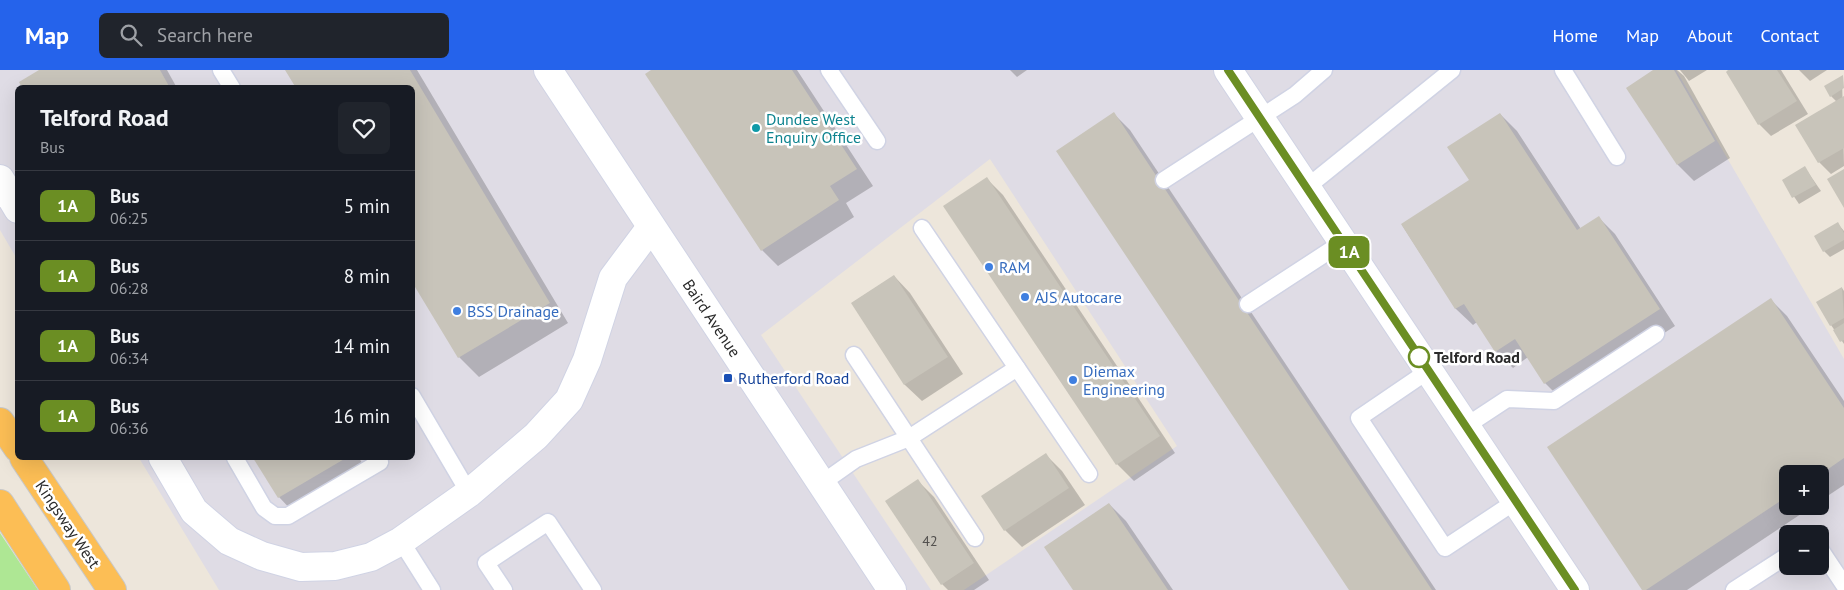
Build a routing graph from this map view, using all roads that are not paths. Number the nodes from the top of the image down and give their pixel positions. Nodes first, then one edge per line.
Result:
1 (222, 70) edge
2 (548, 70) edge
3 (829, 70) edge
4 (1228, 70) edge
5 (1324, 70) edge
6 (1452, 70) edge
7 (1563, 70) edge
8 (230, 85) edge
9 (1260, 118) junction
10 (876, 141) dead end
11 (1616, 157) dead end
12 (0, 179) edge
13 (1164, 180) dead end
14 (1306, 188) junction
15 (15, 204) edge
16 (651, 227) junction
17 (922, 228) dead end
18 (1343, 242) junction
19 (1248, 304) dead end
20 (1656, 334) dead end
21 (854, 355) dead end
22 (1017, 368) junction
23 (1428, 371) junction
24 (415, 401) edge
25 (0, 422) edge
26 (1466, 426) junction
27 (909, 438) junction
28 (15, 444) edge
29 (25, 460) edge
30 (164, 460) edge
31 (236, 460) edge
32 (378, 460) edge
33 (1089, 474) dead end
34 (822, 482) junction
35 (469, 493) junction
36 (1516, 501) junction
37 (0, 504) edge
38 (975, 538) dead end
39 (401, 542) junction
40 (1779, 561) edge
41 (1829, 562) edge
42 (1844, 585) edge
43 (56, 590) edge
44 (112, 590) edge
45 (432, 590) edge
46 (504, 590) edge
47 (594, 590) edge
48 (892, 590) edge
49 (1575, 590) edge
50 (1734, 590) edge

1 - 8 lane
2 - 16 street, Baird Avenue
3 - 10 lane
4 - 9 street
5 - 9 lane
6 - 14 lane
7 - 11 lane
9 - 13 lane
9 - 14 street
12 - 15 street
14 - 18 street
16 - 34 street, Baird Avenue
16 - 35 street
17 - 22 lane
18 - 19 lane
18 - 23 street
20 - 26 lane
21 - 27 lane
22 - 27 lane
22 - 33 lane
23 - 26 street
23 - 36 lane
24 - 35 lane
25 - 28 highway
26 - 36 street
27 - 34 lane
27 - 38 lane
29 - 44 highway, Kingsway West
30 - 39 street
31 - 32 lane
34 - 48 street, Baird Avenue
35 - 39 street
36 - 49 street
37 - 43 highway
39 - 45 lane
40 - 50 lane
41 - 42 lane
46 - 47 lane

